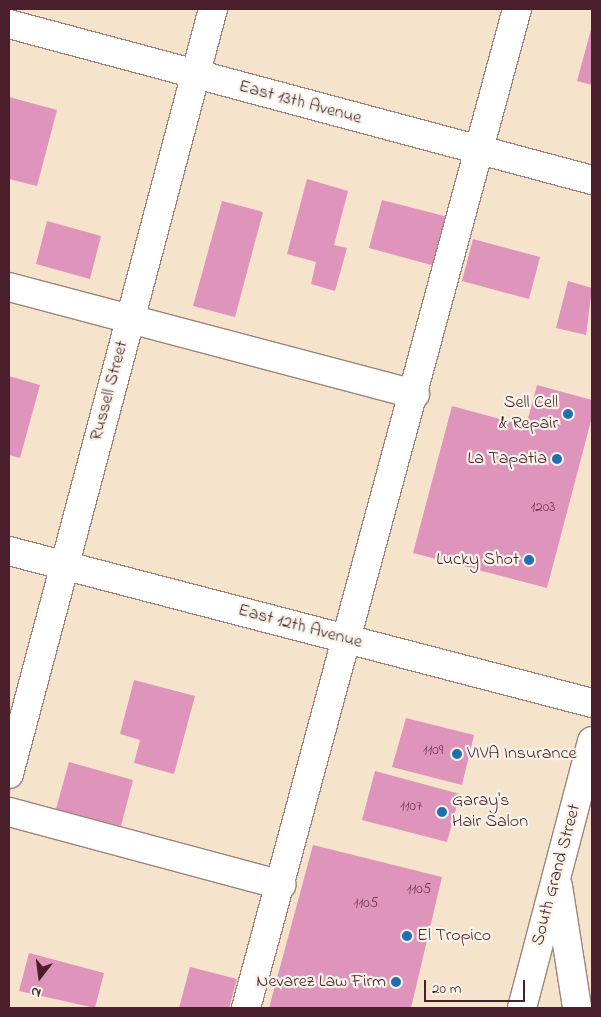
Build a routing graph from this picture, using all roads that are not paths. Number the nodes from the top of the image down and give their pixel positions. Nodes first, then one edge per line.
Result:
1 (214, 9) edge
2 (517, 9) edge
3 (9, 24) edge
4 (196, 75) junction
5 (480, 150) junction
6 (592, 180) edge
7 (9, 287) edge
8 (130, 318) junction
9 (415, 394) junction
10 (9, 551) edge
11 (64, 566) junction
12 (350, 640) junction
13 (592, 702) edge
14 (592, 741) edge
15 (9, 774) edge
16 (9, 812) edge
17 (556, 877) junction
18 (281, 885) junction
19 (246, 1008) edge
20 (522, 1008) edge
21 (577, 1008) edge

1 - 4 street, Russell Street
2 - 5 street
3 - 4 street, East 13th Avenue
4 - 5 street, East 13th Avenue
4 - 8 street, Russell Street
5 - 6 street, East 13th Avenue
5 - 9 street
7 - 8 street
8 - 9 street
8 - 11 street, Russell Street
9 - 12 street
10 - 11 street, East 12th Avenue
11 - 12 street, East 12th Avenue
11 - 15 street, Russell Street
12 - 13 street, East 12th Avenue
12 - 18 street
14 - 17 street, South Grand Street
16 - 18 street
17 - 20 street, South Grand Street
17 - 21 street
18 - 19 street

